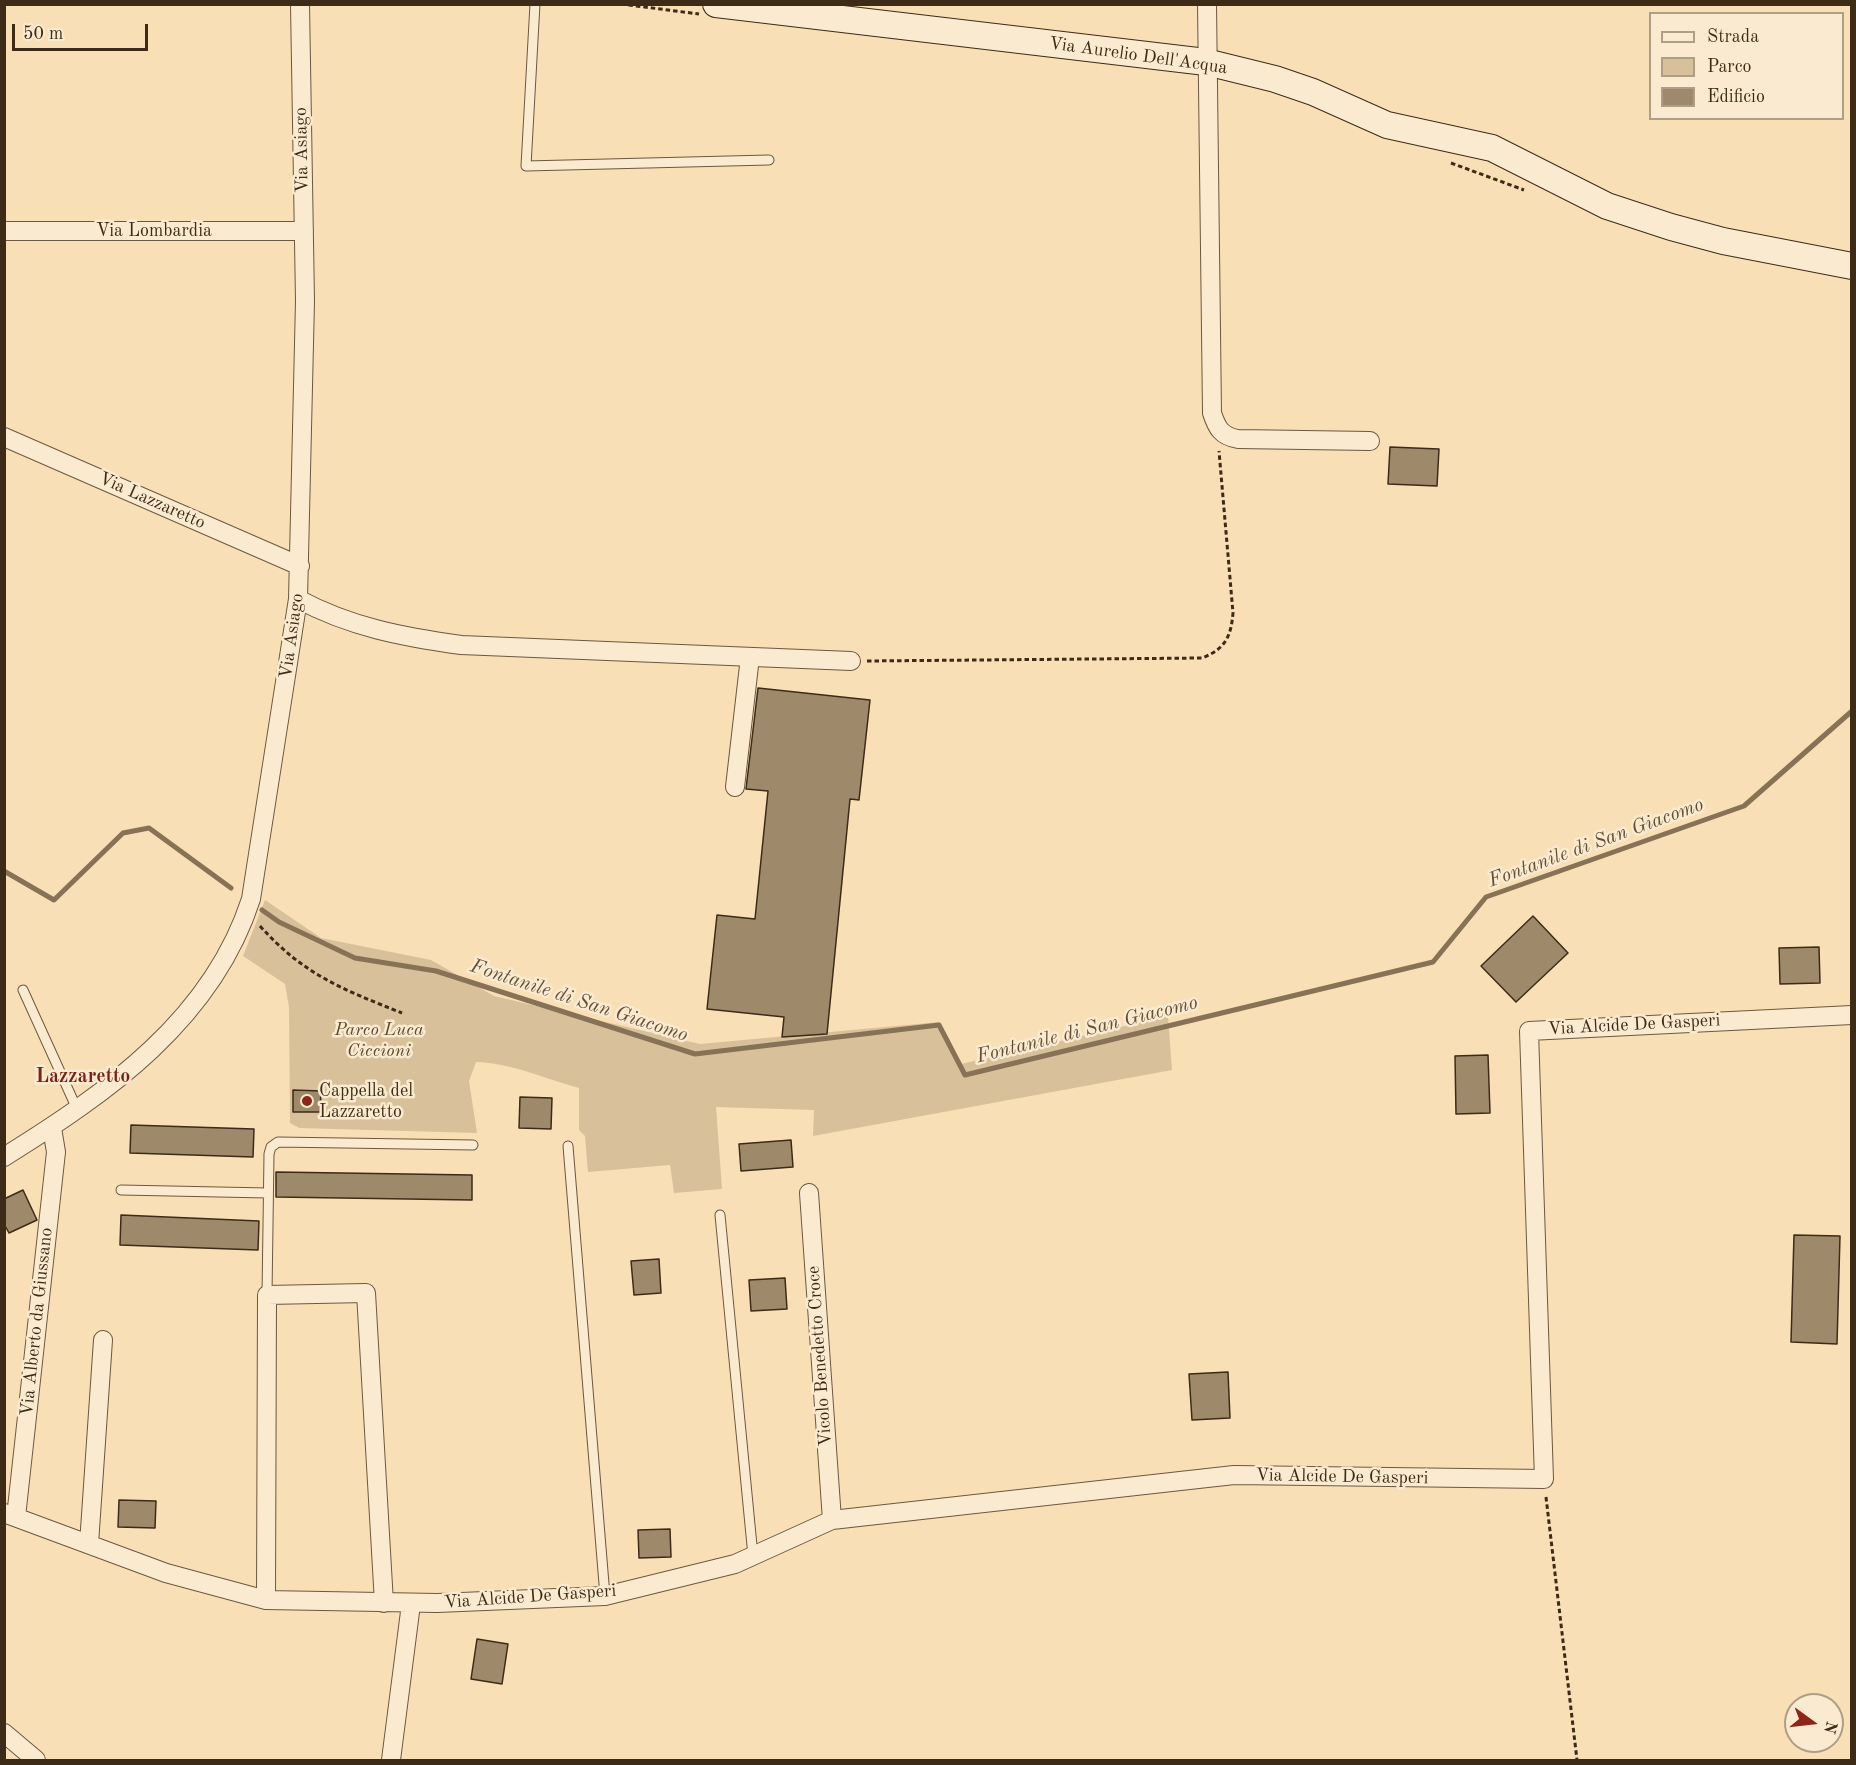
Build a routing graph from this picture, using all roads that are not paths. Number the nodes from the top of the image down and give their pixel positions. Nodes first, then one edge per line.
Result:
1 (300, 4) edge
2 (535, 4) edge
3 (1207, 4) edge
4 (709, 10) edge
5 (812, 10) edge
6 (1206, 62) junction
7 (769, 160) dead end
8 (4, 231) edge
9 (304, 231) junction
10 (1851, 266) edge
11 (4, 437) edge
12 (1370, 441) dead end
13 (300, 566) junction
14 (298, 599) junction
15 (750, 657) junction
16 (850, 661) road end
17 (735, 787) dead end
18 (23, 990) dead end
19 (1851, 1015) edge
20 (77, 1109) junction
21 (52, 1128) junction
22 (473, 1145) dead end
23 (568, 1146) dead end
24 (4, 1157) edge
25 (121, 1190) dead end
26 (268, 1192) junction
27 (809, 1193) dead end
28 (720, 1215) dead end
29 (267, 1295) junction
30 (103, 1340) dead end
31 (10, 1515) edge
32 (832, 1520) junction
33 (89, 1544) junction
34 (753, 1556) junction
35 (605, 1596) junction
36 (266, 1600) junction
37 (384, 1603) junction
38 (411, 1604) junction
39 (4, 1733) edge
40 (36, 1761) edge
41 (391, 1761) edge

1 - 9 street, Via Asiago
2 - 7 lane
3 - 6 street
4 - 5 street, Via Aurelio Dell'Acqua
5 - 6 street, Via Aurelio Dell'Acqua
6 - 10 street, Via Aurelio Dell'Acqua
6 - 12 street
8 - 9 street, Via Lombardia
9 - 13 street, Via Asiago
11 - 13 street, Via Lazzaretto
13 - 14 street, Via Asiago
14 - 15 street
14 - 20 street, Via Asiago
15 - 16 street
15 - 17 street
18 - 20 lane
19 - 32 street, Via Alcide De Gasperi
20 - 21 street, Via Asiago
21 - 24 street, Via Asiago
21 - 31 street, Via Alberto da Giussano
22 - 26 lane
23 - 35 lane
25 - 26 lane
26 - 29 lane
27 - 32 street, Vicolo Benedetto Croce
28 - 34 lane
29 - 36 street
29 - 37 street
30 - 33 street
31 - 33 street, Via Alcide De Gasperi
32 - 34 street, Via Alcide De Gasperi
33 - 36 street, Via Alcide De Gasperi
34 - 35 street, Via Alcide De Gasperi
35 - 38 street, Via Alcide De Gasperi
36 - 37 street, Via Alcide De Gasperi
37 - 38 street, Via Alcide De Gasperi
38 - 41 street
39 - 40 street

